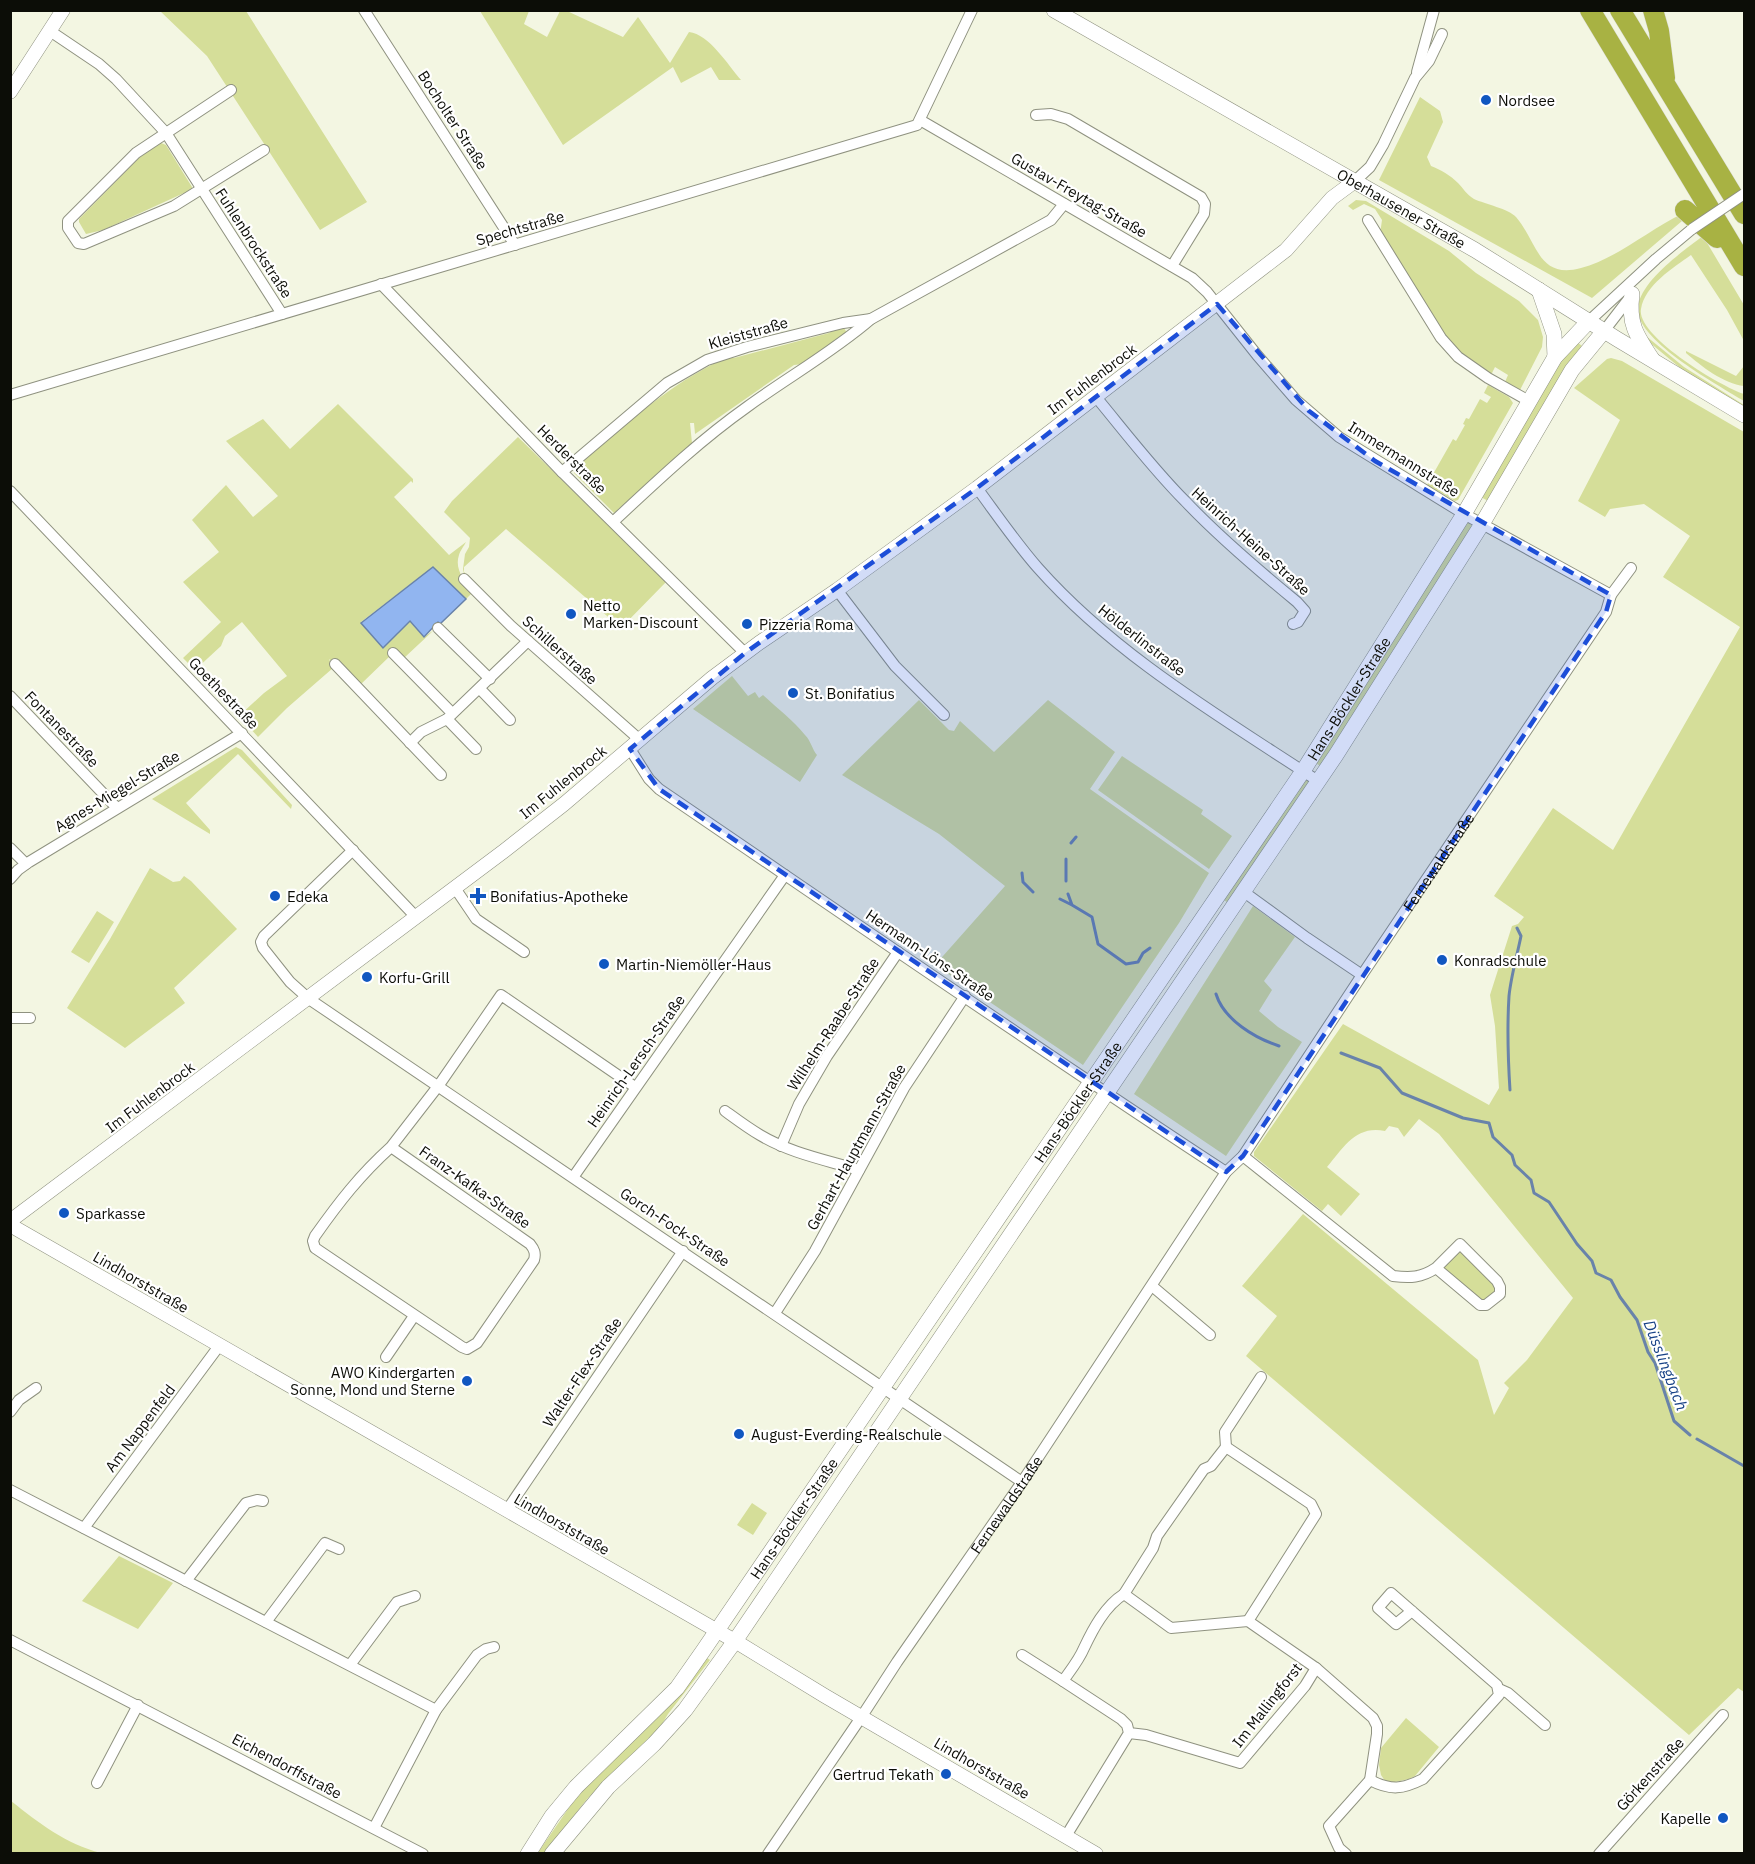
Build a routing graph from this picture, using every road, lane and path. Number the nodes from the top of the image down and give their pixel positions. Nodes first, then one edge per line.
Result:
1 (63, 10) edge
2 (364, 10) edge
3 (972, 10) edge
4 (1054, 10) edge
5 (1434, 10) edge
6 (1590, 10) edge
7 (1620, 10) edge
8 (1653, 10) edge
9 (50, 31) junction
10 (1442, 34) dead end
11 (1415, 78) junction
12 (1666, 87) junction
13 (231, 90) dead end
14 (10, 92) edge
15 (1036, 115) dead end
16 (920, 120) junction
17 (166, 133) junction
18 (264, 150) dead end
19 (1355, 181) junction
20 (201, 189) junction
21 (1744, 194) edge
22 (1064, 204) junction
23 (1685, 210) dead end
24 (1744, 214) edge
25 (1368, 220) dead end
26 (515, 245) junction
27 (1656, 259) junction
28 (1742, 262) edge
29 (1172, 266) junction
30 (381, 284) junction
31 (1539, 290) junction
32 (1632, 294) junction
33 (1217, 304) junction
34 (282, 314) junction
35 (871, 319) junction
36 (1589, 321) junction
37 (1604, 331) junction
38 (1556, 357) junction
39 (1653, 361) junction
40 (10, 395) edge
41 (1096, 397) junction
42 (1529, 401) junction
43 (1744, 415) edge
44 (562, 471) junction
45 (977, 488) junction
46 (10, 491) edge
47 (1464, 514) junction
48 (614, 521) junction
49 (1482, 524) junction
50 (1631, 568) dead end
51 (464, 579) dead end
52 (837, 590) junction
53 (1611, 595) junction
54 (1293, 624) dead end
55 (438, 628) dead end
56 (528, 641) junction
57 (393, 653) dead end
58 (745, 653) junction
59 (335, 664) dead end
60 (490, 679) junction
61 (480, 689) junction
62 (10, 696) edge
63 (944, 715) dead end
64 (450, 716) junction
65 (510, 720) dead end
66 (242, 733) junction
67 (410, 743) junction
68 (635, 744) junction
69 (476, 749) dead end
70 (1303, 771) junction
71 (441, 775) dead end
72 (1318, 782) junction
73 (117, 808) junction
74 (10, 848) edge
75 (353, 850) junction
76 (26, 864) junction
77 (785, 875) junction
78 (10, 879) edge
79 (454, 888) junction
80 (1244, 892) junction
81 (416, 917) junction
82 (524, 952) dead end
83 (898, 952) junction
84 (1362, 975) junction
85 (965, 996) junction
86 (309, 999) junction
87 (10, 1018) edge
88 (30, 1018) dead end
89 (1091, 1083) junction
90 (439, 1085) junction
91 (635, 1087) junction
92 (1107, 1094) junction
93 (725, 1111) dead end
94 (781, 1146) junction
95 (392, 1147) junction
96 (1243, 1156) junction
97 (859, 1170) junction
98 (1226, 1172) junction
99 (574, 1176) junction
100 (10, 1223) edge
101 (683, 1251) junction
102 (1436, 1268) junction
103 (1152, 1286) junction
104 (775, 1313) junction
105 (414, 1316) junction
106 (1210, 1335) dead end
107 (219, 1346) junction
108 (386, 1357) dead end
109 (1261, 1377) dead end
110 (883, 1386) junction
111 (36, 1388) dead end
112 (899, 1398) junction
113 (10, 1412) edge
114 (1226, 1447) junction
115 (1022, 1482) junction
116 (10, 1490) edge
117 (263, 1501) dead end
118 (507, 1510) junction
119 (84, 1528) junction
120 (339, 1549) dead end
121 (186, 1581) junction
122 (1124, 1594) junction
123 (415, 1596) dead end
124 (1412, 1611) dead end
125 (1248, 1621) junction
126 (266, 1622) junction
127 (716, 1632) junction
128 (10, 1640) edge
129 (735, 1641) junction
130 (494, 1647) dead end
131 (1022, 1655) dead end
132 (350, 1665) junction
133 (1316, 1668) junction
134 (1063, 1681) junction
135 (1499, 1689) junction
136 (138, 1705) junction
137 (435, 1710) junction
138 (1724, 1715) dead end
139 (862, 1716) junction
140 (1545, 1725) dead end
141 (1129, 1733) junction
142 (1370, 1780) junction
143 (97, 1783) dead end
144 (374, 1828) junction
145 (1066, 1836) junction
146 (423, 1854) edge
147 (528, 1854) edge
148 (552, 1854) edge
149 (768, 1854) edge
150 (1096, 1854) edge
151 (1346, 1854) edge
152 (1599, 1854) edge

1 - 9 street
2 - 26 street, Bocholter Straße
3 - 16 street
4 - 19 main road, Oberhausener Straße
5 - 11 street
6 - 28 highway
7 - 12 highway
8 - 12 highway
9 - 14 street
9 - 17 street, Fuhlenbrockstraße
10 - 11 street
11 - 19 street
12 - 24 highway
13 - 17 street, Fuhlenbrockstraße
15 - 29 street
16 - 22 street, Gustav-Freytag-Straße
16 - 26 street, Spechtstraße
17 - 20 street, Fuhlenbrockstraße
17 - 20 street, Fuhlenbrockstraße
18 - 20 street, Fuhlenbrockstraße
19 - 31 main road, Oberhausener Straße
19 - 33 street, Im Fuhlenbrock
20 - 34 street, Fuhlenbrockstraße
21 - 27 street, bridge
22 - 29 street, Gustav-Freytag-Straße
22 - 35 street, Kleiststraße
23 - 28 highway
25 - 42 street, Oberhausener Straße
26 - 30 street, Spechtstraße
27 - 32 street
27 - 36 street
29 - 33 street, Gustav-Freytag-Straße
30 - 34 street, Spechtstraße
30 - 44 street, Herderstraße
31 - 36 main road, Oberhausener Straße
31 - 38 main road
32 - 37 street
32 - 39 main road
33 - 41 street, Im Fuhlenbrock
33 - 47 street, Immermannstraße
34 - 40 street, Spechtstraße
35 - 44 street, Kleiststraße
35 - 48 street, Kleiststraße
36 - 37 main road, Oberhausener Straße
36 - 38 main road, Hans-Böckler-Straße
37 - 39 main road, Oberhausener Straße
37 - 49 main road, Hans-Böckler-Straße
38 - 42 main road, Hans-Böckler-Straße
39 - 43 main road, Oberhausener Straße
41 - 45 street, Im Fuhlenbrock
41 - 54 street, Heinrich-Heine-Straße
42 - 47 main road, Hans-Böckler-Straße
44 - 48 street, Herderstraße
45 - 52 street, Im Fuhlenbrock
45 - 70 street, Hölderlinstraße
46 - 66 street, Goethestraße
47 - 49 street, Immermannstraße
47 - 70 main road, Hans-Böckler-Straße
48 - 58 street, Herderstraße
49 - 53 street, Immermannstraße
49 - 72 main road, Hans-Böckler-Straße
50 - 53 street, Fernewaldstraße
51 - 56 street, Schillerstraße
52 - 58 street, Im Fuhlenbrock
52 - 63 street
53 - 84 street, Fernewaldstraße
55 - 60 street
56 - 60 street
56 - 68 street, Schillerstraße
57 - 64 street
58 - 68 street, Im Fuhlenbrock
59 - 67 street
60 - 61 street
61 - 64 street
61 - 65 street
62 - 73 street, Fontanestraße
64 - 67 street
64 - 69 street
66 - 73 street, Agnes-Miegel-Straße
66 - 75 street, Goethestraße
67 - 71 street
68 - 77 street, Hermann-Löns-Straße
68 - 79 street, Im Fuhlenbrock
70 - 72 street, Hölderlinstraße
70 - 89 main road, Hans-Böckler-Straße
72 - 80 main road, Hans-Böckler-Straße
73 - 76 street, Agnes-Miegel-Straße
74 - 76 street
75 - 81 street, Goethestraße
75 - 86 street
76 - 78 street, Agnes-Miegel-Straße
77 - 83 street, Hermann-Löns-Straße
77 - 91 street, Heinrich-Lersch-Straße
79 - 81 street, Im Fuhlenbrock
79 - 82 street
80 - 84 street
80 - 92 main road, Hans-Böckler-Straße
81 - 86 street, Im Fuhlenbrock
83 - 85 street, Hermann-Löns-Straße
83 - 94 street, Wilhelm-Raabe-Straße
84 - 96 street, Fernewaldstraße
85 - 89 street, Hermann-Löns-Straße
85 - 97 street, Gerhart-Hauptmann-Straße
86 - 90 street, Gorch-Fock-Straße
86 - 100 street, Im Fuhlenbrock
87 - 88 street
89 - 92 street, Hermann-Löns-Straße
89 - 110 main road, Hans-Böckler-Straße
90 - 91 street, Franz-Kafka-Straße
90 - 95 street, Franz-Kafka-Straße
90 - 99 street, Gorch-Fock-Straße
91 - 99 street, Heinrich-Lersch-Straße
92 - 98 street, Hermann-Löns-Straße
92 - 112 main road, Hans-Böckler-Straße
93 - 94 street
94 - 97 street
95 - 105 street, Franz-Kafka-Straße
95 - 105 street, Franz-Kafka-Straße
96 - 98 street, Fernewaldstraße
96 - 102 street
97 - 104 street, Gerhart-Hauptmann-Straße
98 - 103 street, Fernewaldstraße
99 - 101 street, Gorch-Fock-Straße
100 - 107 street, Lindhorststraße
101 - 104 street, Gorch-Fock-Straße
101 - 118 street, Walter-Flex-Straße
102 - 102 street
103 - 106 street
103 - 115 street, Fernewaldstraße
104 - 110 street, Gorch-Fock-Straße
105 - 108 street
107 - 118 street, Lindhorststraße
107 - 119 street, Am Nappenfeld
109 - 114 street
110 - 112 street, Gorch-Fock-Straße
110 - 127 main road, Hans-Böckler-Straße
111 - 113 street
112 - 115 street, Gorch-Fock-Straße
112 - 129 main road, Hans-Böckler-Straße
114 - 122 street
114 - 125 street
115 - 139 street, Fernewaldstraße
116 - 119 street
117 - 121 street
118 - 127 street, Lindhorststraße
119 - 121 street
120 - 126 street
121 - 126 street
122 - 125 street
122 - 134 street
123 - 132 street
124 - 135 street
125 - 133 street, Im Mallingforst
126 - 132 street
127 - 129 street, Lindhorststraße
127 - 147 main road, Hans-Böckler-Straße
128 - 136 street, Eichendorffstraße
129 - 139 street, Lindhorststraße
129 - 148 main road, Hans-Böckler-Straße
130 - 137 street
131 - 134 street
132 - 137 street
133 - 141 street, Im Mallingforst
133 - 142 street
134 - 141 street
135 - 140 street
135 - 142 street
136 - 143 street
136 - 144 street, Eichendorffstraße
137 - 144 street
138 - 152 street, Görkenstraße
139 - 145 street, Lindhorststraße
139 - 149 street, Fernewaldstraße
141 - 145 street
142 - 151 street
144 - 146 street, Eichendorffstraße
145 - 150 street, Lindhorststraße

